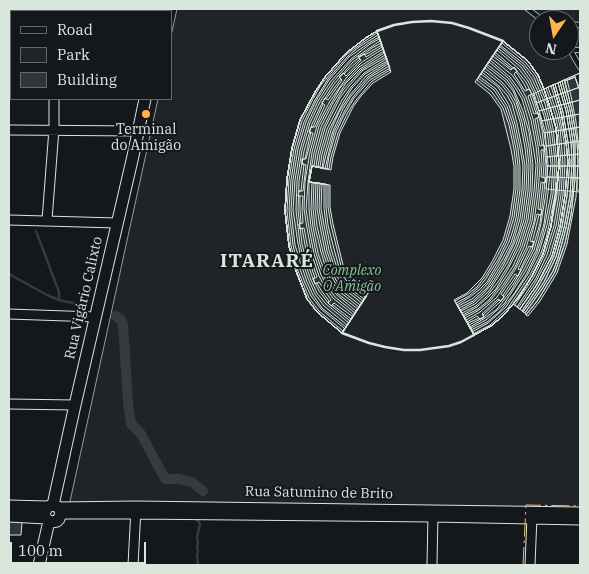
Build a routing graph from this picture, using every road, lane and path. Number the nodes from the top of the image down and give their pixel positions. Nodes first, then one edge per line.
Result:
1 (54, 100) edge
2 (145, 100) edge
3 (54, 129) junction
4 (9, 130) edge
5 (138, 131) junction
6 (9, 220) edge
7 (47, 220) junction
8 (117, 223) junction
9 (9, 314) edge
10 (95, 317) junction
11 (9, 404) edge
12 (75, 405) junction
13 (9, 506) edge
14 (136, 510) junction
15 (52, 512) junction
16 (580, 512) edge
17 (433, 514) junction
18 (532, 515) junction
19 (9, 516) edge
20 (580, 520) edge
21 (39, 565) edge
22 (133, 565) edge
23 (432, 565) edge
24 (530, 565) edge

1 - 3 street
2 - 5 main road, Rua Vigário Calixto
3 - 4 street
3 - 5 street
3 - 7 street
5 - 8 main road, Rua Vigário Calixto
6 - 7 street
7 - 8 street
8 - 10 main road, Rua Vigário Calixto
9 - 10 street
10 - 12 main road, Rua Vigário Calixto
11 - 12 street
12 - 15 main road, Rua Vigário Calixto
13 - 15 main road, Rua Satumino de Brito
14 - 15 street, Rua Satumino de Brito
14 - 17 street, Rua Satumino de Brito
14 - 22 street
15 - 19 main road, Rua Satumino de Brito
15 - 21 main road, Rua Vigário Calixto
16 - 18 street, Rua Satumino de Brito
17 - 18 street, Rua Satumino de Brito
17 - 23 street
18 - 20 street, Rua Satumino de Brito
18 - 24 street

